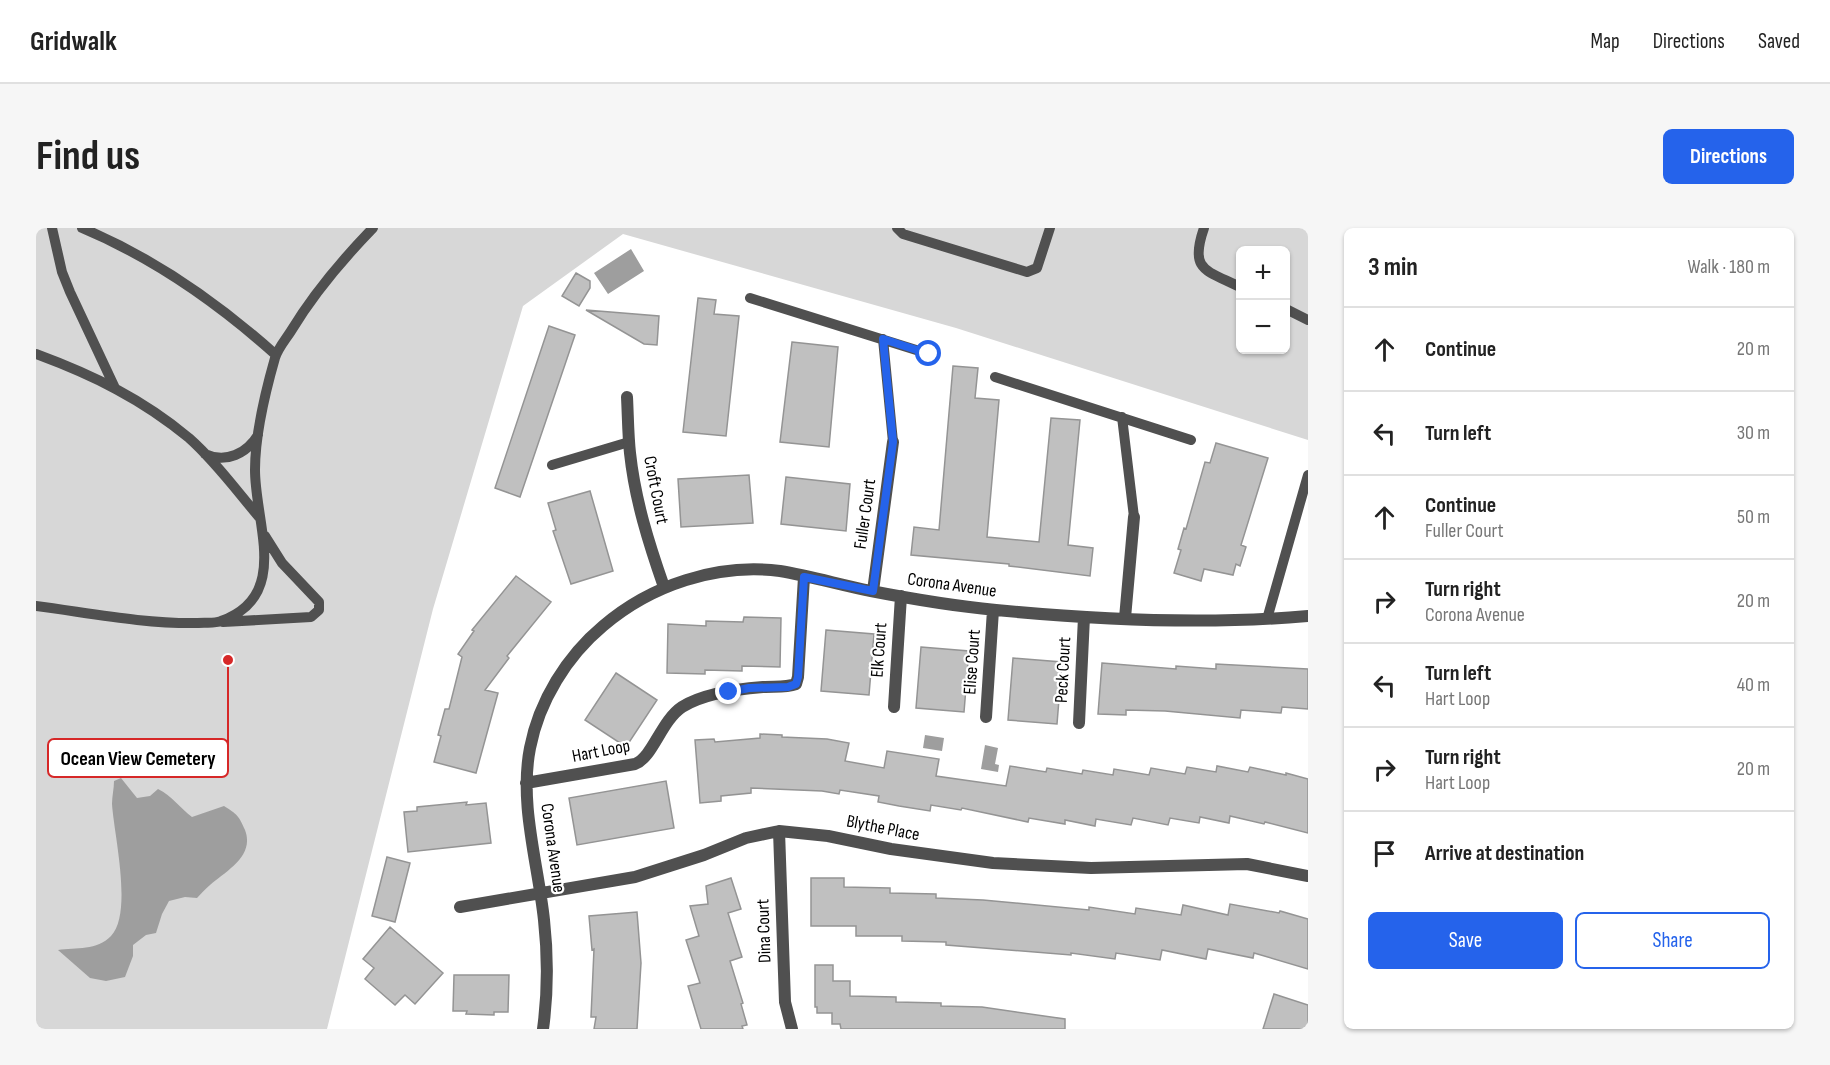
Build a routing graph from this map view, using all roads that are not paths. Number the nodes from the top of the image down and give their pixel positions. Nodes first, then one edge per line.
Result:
1 (52, 228) edge
2 (82, 228) edge
3 (373, 228) edge
4 (897, 228) edge
5 (1050, 228) edge
6 (1204, 228) edge
7 (1236, 285) edge
8 (750, 298) dead end
9 (1290, 311) edge
10 (1308, 320) edge
11 (883, 339) junction
12 (36, 354) edge
13 (929, 354) dead end
14 (276, 355) junction
15 (995, 377) dead end
16 (115, 388) junction
17 (627, 397) dead end
18 (1122, 417) junction
19 (260, 432) junction
20 (1191, 440) dead end
21 (629, 442) junction
22 (893, 442) joint
23 (203, 453) junction
24 (552, 465) dead end
25 (1308, 475) edge
26 (1134, 517) joint
27 (260, 523) junction
28 (804, 577) junction
29 (664, 587) junction
30 (873, 591) junction
31 (901, 596) junction
32 (36, 606) edge
33 (993, 610) junction
34 (1308, 616) edge
35 (1084, 617) junction
36 (1125, 618) junction
37 (1267, 620) junction
38 (219, 622) junction
39 (894, 707) dead end
40 (986, 717) dead end
41 (1079, 723) dead end
42 (526, 783) junction
43 (779, 831) junction
44 (1308, 876) edge
45 (541, 894) junction
46 (460, 907) dead end
47 (543, 1029) edge
48 (792, 1029) edge

1 - 16 lane
2 - 14 lane
3 - 14 lane
4 - 5 lane
6 - 7 lane
8 - 11 lane
9 - 10 lane
11 - 13 lane
11 - 22 lane
12 - 16 lane
14 - 19 lane
15 - 18 lane
16 - 23 lane
17 - 21 street, Croft Court
18 - 20 lane
18 - 26 lane
19 - 23 lane
19 - 27 lane
21 - 24 lane
21 - 29 street, Croft Court
22 - 30 street, Fuller Court
23 - 27 lane
25 - 37 lane
26 - 36 street
27 - 38 lane
27 - 38 lane
28 - 29 street, Corona Avenue
28 - 30 street, Corona Avenue
28 - 42 street, Hart Loop
29 - 42 street, Corona Avenue
30 - 31 street, Corona Avenue
31 - 33 street, Corona Avenue
31 - 39 street, Elk Court
32 - 38 lane
33 - 35 street, Corona Avenue
33 - 40 street, Elise Court
34 - 37 street, Corona Avenue
35 - 36 street, Corona Avenue
35 - 41 street, Peck Court
36 - 37 street, Corona Avenue
42 - 45 street, Corona Avenue
43 - 44 street, Blythe Place
43 - 45 street, Blythe Place
43 - 48 street, Dina Court
45 - 46 street, Blythe Place
45 - 47 street, Corona Avenue

